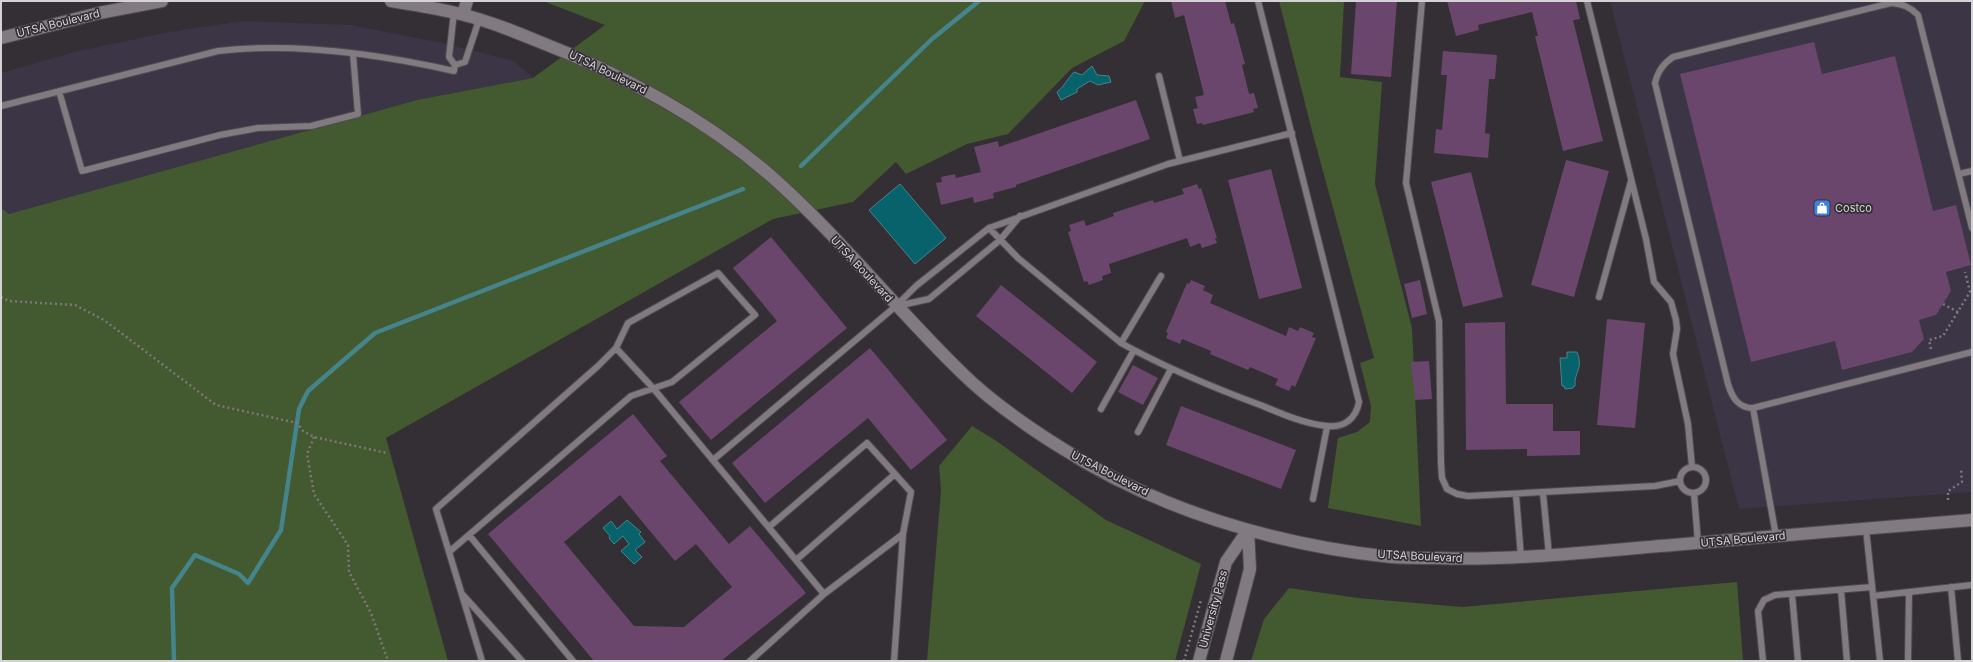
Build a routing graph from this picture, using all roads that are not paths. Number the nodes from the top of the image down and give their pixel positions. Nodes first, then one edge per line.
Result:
1 (162, 1) edge
2 (391, 1) edge
3 (467, 1) edge
4 (1258, 1) edge
5 (1422, 1) edge
6 (1587, 1) edge
7 (459, 13) junction
8 (479, 20) junction
9 (1, 38) edge
10 (353, 54) junction
11 (455, 65) junction
12 (1159, 76) dead end
13 (59, 91) junction
14 (1, 106) edge
15 (1292, 134) junction
16 (1180, 161) junction
17 (1972, 171) edge
18 (1959, 174) junction
19 (1631, 180) junction
20 (1021, 215) junction
21 (989, 228) junction
22 (1972, 228) edge
23 (1000, 240) junction
24 (1161, 276) dead end
25 (1599, 297) dead end
26 (896, 306) junction
27 (1120, 343) junction
28 (616, 348) junction
29 (1134, 350) junction
30 (1972, 352) edge
31 (1171, 369) junction
32 (653, 388) junction
33 (1753, 408) junction
34 (1101, 409) dead end
35 (1327, 427) junction
36 (1138, 432) dead end
37 (713, 460) junction
38 (1692, 467) junction
39 (895, 474) junction
40 (1680, 481) junction
41 (1543, 493) junction
42 (1694, 493) junction
43 (1516, 495) junction
44 (1312, 499) dead end
45 (1972, 520) edge
46 (769, 527) junction
47 (1866, 529) junction
48 (1248, 530) junction
49 (904, 534) junction
50 (469, 535) junction
51 (1776, 536) junction
52 (1698, 543) junction
53 (449, 552) junction
54 (1549, 555) junction
55 (1521, 557) junction
56 (796, 560) junction
57 (1972, 585) edge
58 (1872, 587) junction
59 (1951, 588) junction
60 (1841, 590) junction
61 (1909, 592) junction
62 (461, 593) junction
63 (824, 594) junction
64 (1792, 594) junction
65 (1873, 596) junction
66 (482, 661) edge
67 (522, 661) edge
68 (573, 661) edge
69 (750, 661) edge
70 (894, 661) edge
71 (1199, 661) edge
72 (1226, 661) edge
73 (1763, 661) edge
74 (1798, 661) edge
75 (1847, 661) edge
76 (1880, 661) edge
77 (1908, 661) edge
78 (1958, 661) edge

1 - 9 main road, UTSA Boulevard
2 - 7 main road, UTSA Boulevard
3 - 7 main road
4 - 15 lane
5 - 43 lane
6 - 19 lane
7 - 8 main road, UTSA Boulevard
7 - 11 lane
8 - 11 lane
8 - 26 main road, UTSA Boulevard
10 - 11 lane
10 - 13 lane
10 - 13 lane
12 - 16 lane
13 - 14 lane
15 - 16 lane
15 - 35 lane
16 - 20 lane
17 - 18 lane
18 - 22 lane
18 - 33 lane
19 - 25 lane
19 - 38 lane
20 - 21 lane
20 - 23 lane
21 - 23 lane
21 - 26 lane
23 - 26 lane
23 - 27 lane
24 - 27 lane
26 - 37 lane
26 - 48 main road, UTSA Boulevard
27 - 29 lane
28 - 32 lane
28 - 32 lane
28 - 53 lane
29 - 31 lane
29 - 34 lane
30 - 33 lane
31 - 35 lane
31 - 36 lane
32 - 37 lane
32 - 50 lane
33 - 51 lane
35 - 44 lane
37 - 46 lane
38 - 40 lane
38 - 42 lane
39 - 46 lane
39 - 49 lane
39 - 56 lane
40 - 41 lane
40 - 42 lane
41 - 43 lane
41 - 54 lane
42 - 52 lane
43 - 55 lane
45 - 47 main road, UTSA Boulevard
46 - 56 lane
47 - 51 main road, UTSA Boulevard
47 - 58 lane
48 - 55 main road, UTSA Boulevard
48 - 71 main road, University Pass
48 - 72 main road
49 - 63 lane
49 - 70 lane
50 - 53 lane
50 - 68 lane
51 - 52 main road, UTSA Boulevard
52 - 54 main road, UTSA Boulevard
53 - 62 lane
54 - 55 main road, UTSA Boulevard
56 - 63 lane
57 - 59 lane
58 - 60 lane
58 - 65 lane
59 - 61 lane
59 - 78 lane
60 - 64 lane
60 - 75 lane
61 - 65 lane
61 - 77 lane
62 - 66 lane
62 - 67 lane
63 - 69 lane
64 - 73 lane
64 - 74 lane
65 - 76 lane

